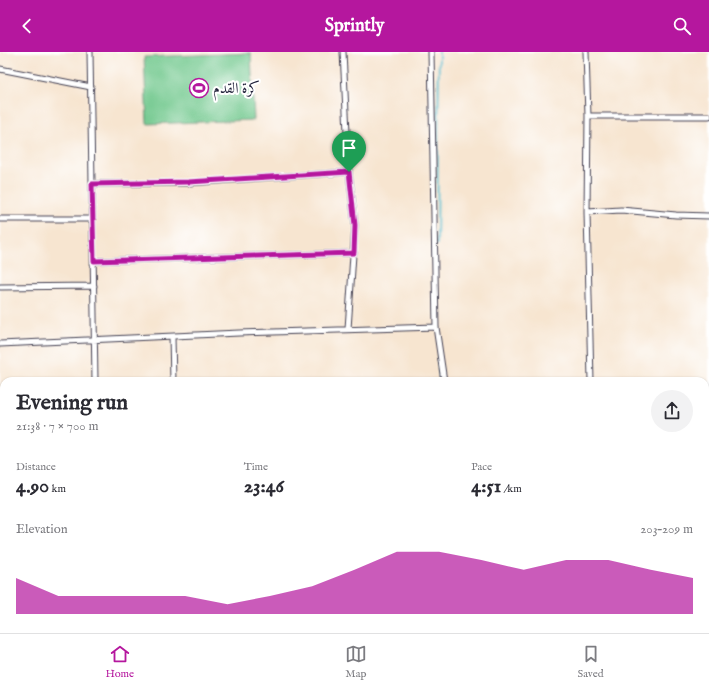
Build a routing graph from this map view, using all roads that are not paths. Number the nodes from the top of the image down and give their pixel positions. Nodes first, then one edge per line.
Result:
1 (90, 52) edge
2 (343, 52) edge
3 (431, 52) edge
4 (586, 52) edge
5 (0, 69) edge
6 (90, 87) junction
7 (588, 116) junction
8 (709, 116) edge
9 (349, 172) junction
10 (92, 184) junction
11 (587, 212) junction
12 (709, 216) edge
13 (0, 219) edge
14 (92, 219) junction
15 (354, 253) junction
16 (94, 261) junction
17 (94, 286) junction
18 (0, 287) edge
19 (436, 327) junction
20 (348, 329) junction
21 (172, 337) junction
22 (94, 339) junction
23 (0, 344) edge
24 (95, 377) edge
25 (173, 377) edge
26 (443, 377) edge
27 (591, 377) edge

1 - 6 street
2 - 9 street
3 - 19 street
4 - 7 street
5 - 6 street
6 - 10 street
7 - 8 street
7 - 11 street
9 - 10 street
9 - 15 street
10 - 14 street
11 - 12 street
11 - 27 street
13 - 14 street
14 - 16 street
15 - 16 street
15 - 20 street
16 - 17 street
17 - 18 street
17 - 22 street
19 - 20 street
19 - 26 street
20 - 21 street
21 - 22 street
21 - 25 street
22 - 23 street
22 - 24 street

